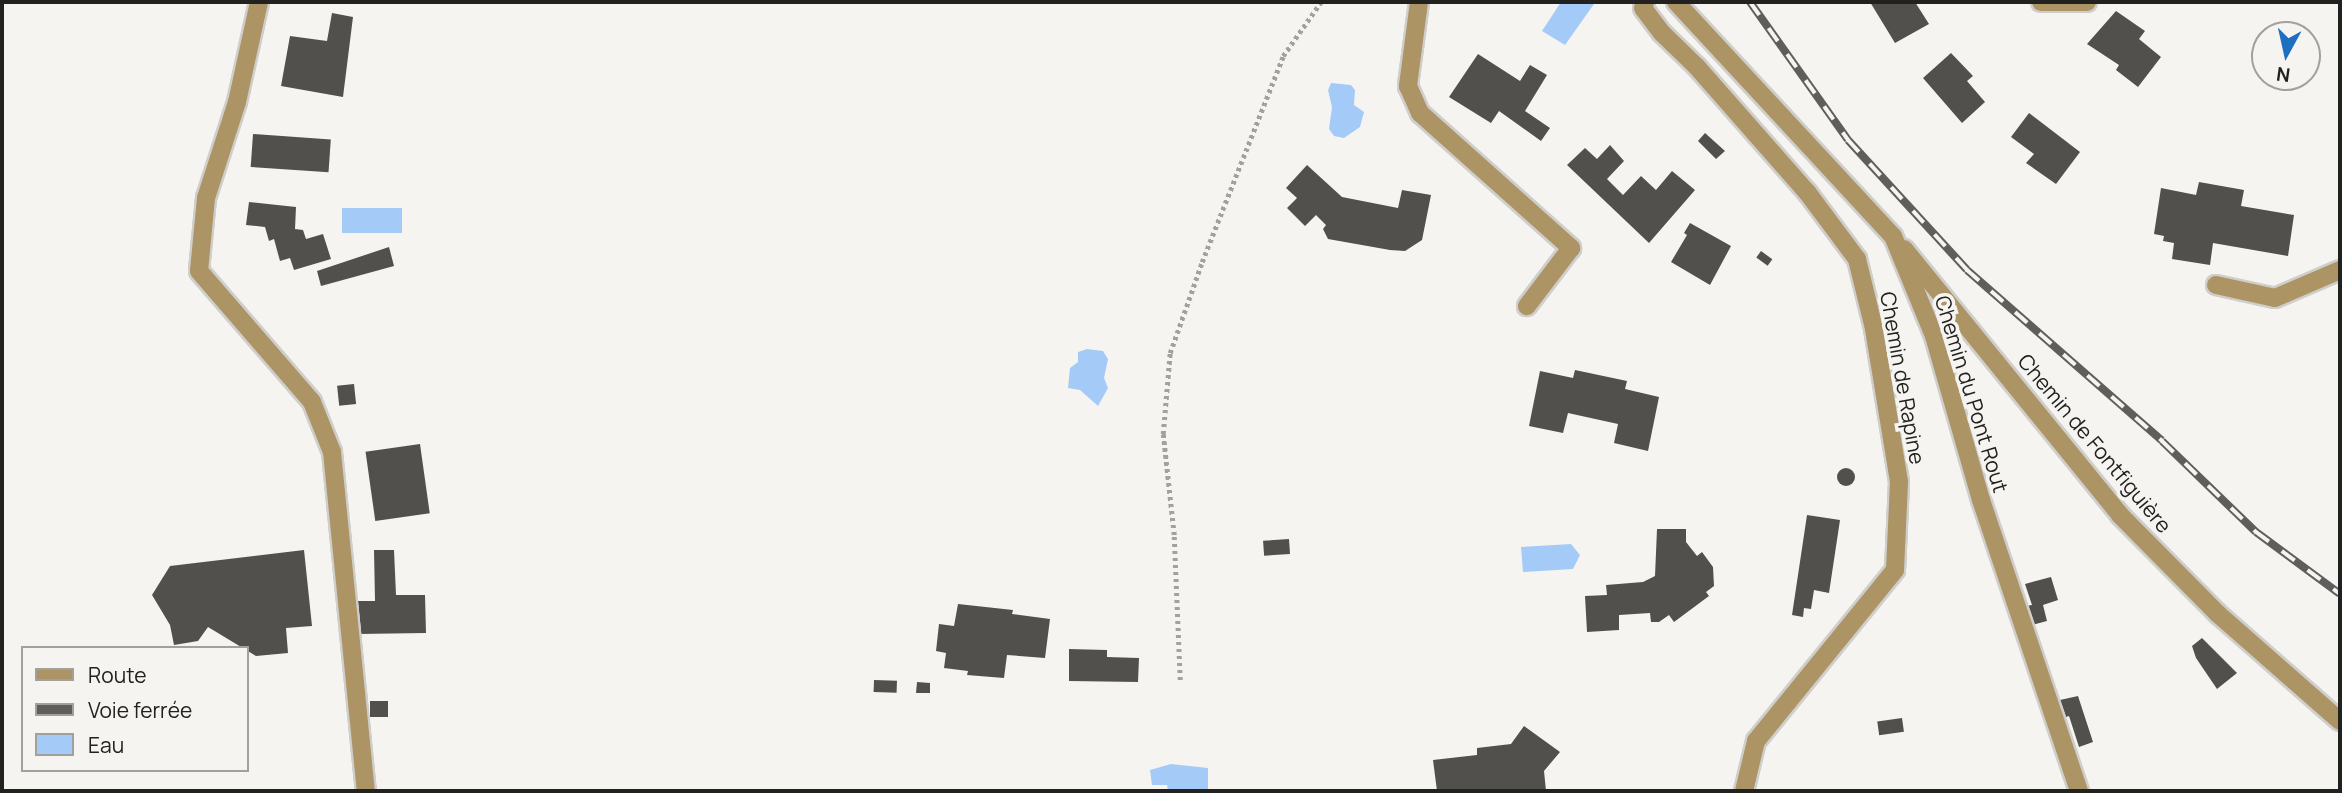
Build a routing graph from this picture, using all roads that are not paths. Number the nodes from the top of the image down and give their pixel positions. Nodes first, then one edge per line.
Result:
1 (259, 2) edge
2 (1419, 2) edge
3 (1644, 2) edge
4 (1676, 2) edge
5 (2041, 2) edge
6 (2087, 2) edge
7 (1893, 236) junction
8 (2340, 270) edge
9 (2216, 285) dead end
10 (1527, 306) dead end
11 (2340, 721) edge
12 (366, 791) edge
13 (1744, 791) edge
14 (2079, 791) edge

1 - 12 street
2 - 10 street
3 - 13 street, Chemin de Rapine
4 - 7 street, Chemin du Pont Rout
5 - 6 street
7 - 11 street, Chemin de Fontfiguière
7 - 14 street, Chemin du Pont Rout
8 - 9 street

